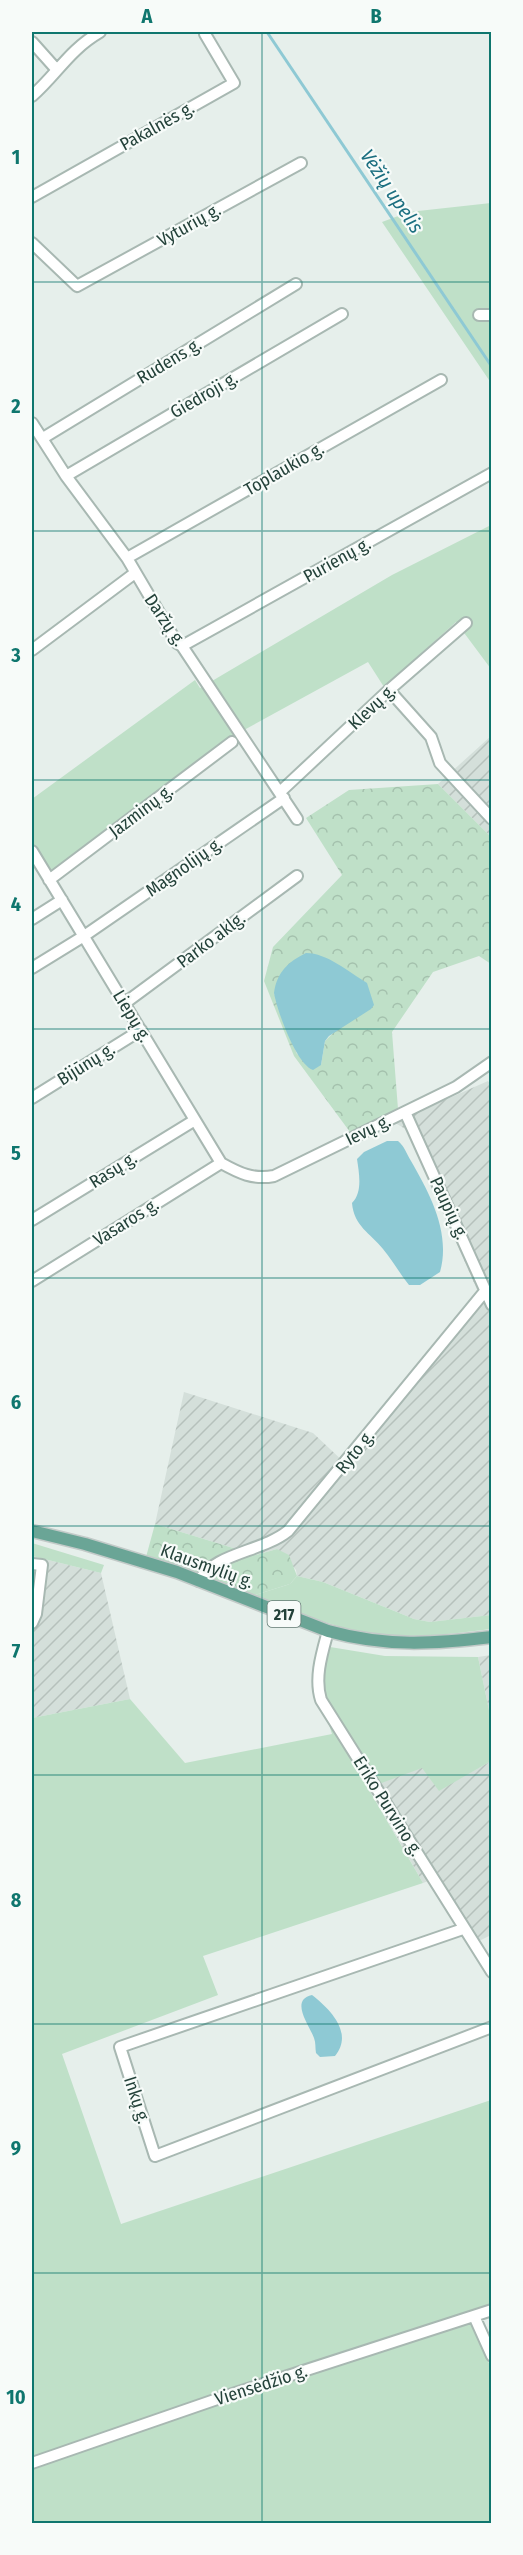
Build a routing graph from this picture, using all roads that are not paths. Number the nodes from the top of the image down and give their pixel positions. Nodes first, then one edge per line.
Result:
1 (99, 32) edge
2 (205, 34) dead end
3 (32, 42) edge
4 (57, 70) junction
5 (32, 96) edge
6 (301, 163) dead end
7 (32, 197) edge
8 (32, 243) edge
9 (296, 284) dead end
10 (342, 314) dead end
11 (479, 315) dead end
12 (492, 315) edge
13 (441, 380) dead end
14 (32, 423) edge
15 (43, 438) junction
16 (492, 473) edge
17 (66, 476) junction
18 (126, 558) junction
19 (135, 573) junction
20 (466, 623) dead end
21 (183, 646) junction
22 (32, 650) edge
23 (389, 690) junction
24 (232, 742) dead end
25 (282, 795) junction
26 (297, 819) dead end
27 (492, 819) edge
28 (32, 851) edge
29 (297, 876) dead end
30 (49, 880) junction
31 (62, 900) junction
32 (32, 919) edge
33 (84, 936) junction
34 (32, 968) edge
35 (125, 1003) junction
36 (141, 1030) junction
37 (492, 1062) edge
38 (32, 1098) edge
39 (405, 1112) junction
40 (195, 1120) junction
41 (221, 1163) junction
42 (239, 1173) joint
43 (32, 1220) edge
44 (32, 1281) edge
45 (486, 1290) junction
46 (492, 1305) edge
47 (32, 1531) edge
48 (32, 1564) edge
49 (199, 1581) junction
50 (32, 1623) edge
51 (328, 1631) junction
52 (492, 1637) edge
53 (463, 1929) junction
54 (492, 1972) edge
55 (492, 2026) edge
56 (492, 2310) edge
57 (474, 2316) junction
58 (492, 2356) edge
59 (32, 2463) edge

1 - 4 street
2 - 7 street, Pakalnės g.
3 - 4 street
4 - 5 street
6 - 8 street, Vyturių g.
9 - 15 street, Rudens g.
10 - 17 street, Giedroji g.
11 - 12 street
13 - 18 street, Toplaukio g.
14 - 15 street, Daržų g.
15 - 17 street, Daržų g.
16 - 21 street, Purienų g.
17 - 18 street, Daržų g.
18 - 19 street, Daržų g.
19 - 21 street, Daržų g.
19 - 22 street
20 - 23 street, Klevų g.
21 - 25 street, Daržų g.
23 - 25 street, Klevų g.
23 - 27 street
24 - 30 street, Jazminų g.
25 - 26 street, Daržų g.
25 - 33 street, Magnolijų g.
28 - 30 street, Liepų g.
29 - 35 street, Parko aklg.
30 - 31 street, Liepų g.
31 - 32 street
31 - 33 street, Liepų g.
33 - 34 street, Magnolijų g.
33 - 35 street, Liepų g.
35 - 36 street, Liepų g.
36 - 38 street, Bijūnų g.
36 - 40 street, Liepų g.
37 - 39 street, Ievų g.
39 - 42 street, Ievų g.
39 - 45 street, Paupių g.
40 - 41 street, Liepų g.
40 - 43 street, Rasų g.
41 - 42 street, Liepų g.
41 - 44 street, Vasaros g.
45 - 46 street, Paupių g.
45 - 49 street, Ryto g.
47 - 49 main road, Klausmylių g. / 217
48 - 50 street
49 - 51 main road, Klausmylių g. / 217
51 - 52 main road, Klausmylių g. / 217
51 - 53 street, Eriko Purvino g.
53 - 54 street, Eriko Purvino g.
53 - 55 street, Inkų g.
56 - 57 street, Viensėdžio g.
57 - 58 street
57 - 59 street, Viensėdžio g.

